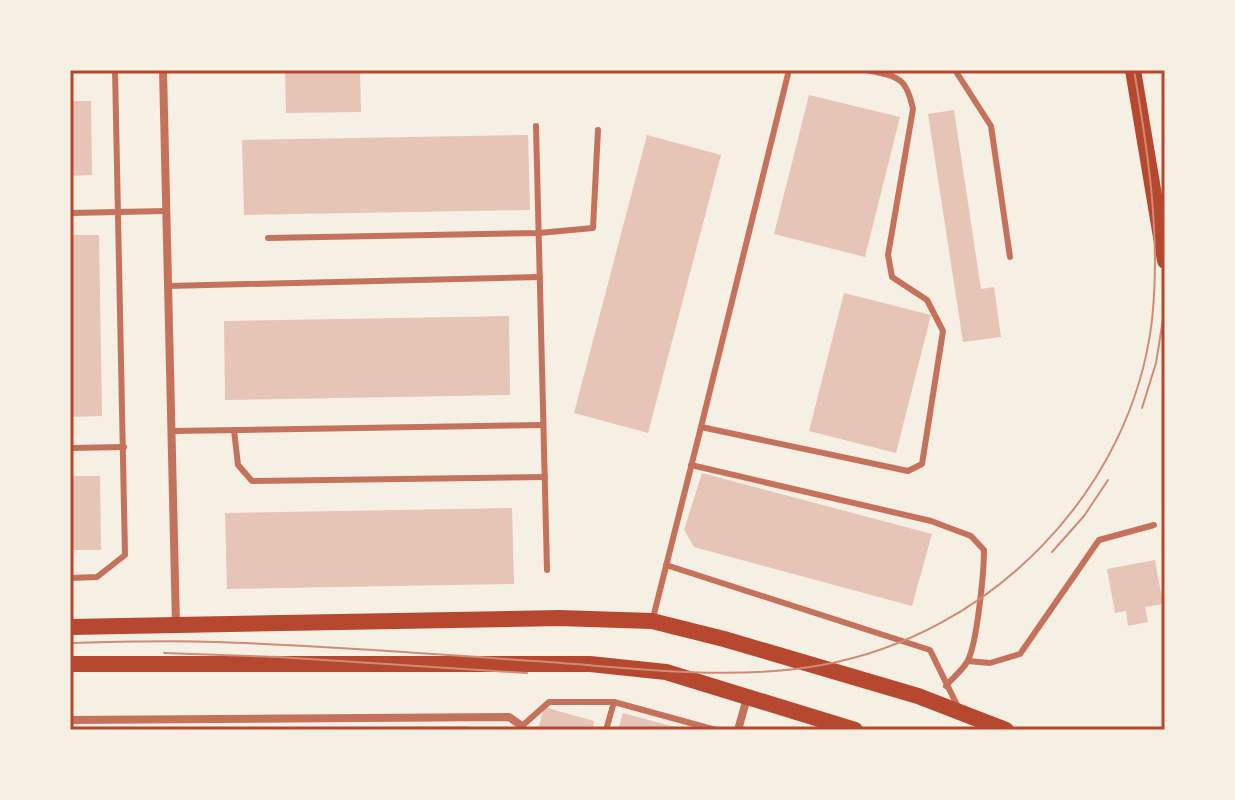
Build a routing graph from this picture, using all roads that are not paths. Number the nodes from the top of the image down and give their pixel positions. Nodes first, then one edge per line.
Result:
1 (115, 70) edge
2 (163, 70) edge
3 (789, 70) edge
4 (867, 70) edge
5 (955, 70) edge
6 (1133, 70) edge
7 (536, 126) dead end
8 (598, 130) dead end
9 (166, 211) junction
10 (117, 212) junction
11 (70, 213) edge
12 (539, 233) junction
13 (268, 238) dead end
14 (1010, 257) dead end
15 (1165, 261) edge
16 (540, 277) junction
17 (168, 286) junction
18 (543, 425) junction
19 (701, 427) junction
20 (234, 430) junction
21 (172, 431) junction
22 (124, 447) junction
23 (70, 448) edge
24 (691, 465) junction
25 (545, 477) junction
26 (1154, 525) dead end
27 (666, 565) junction
28 (547, 570) dead end
29 (70, 578) edge
30 (652, 621) junction
31 (176, 626) junction
32 (70, 627) edge
33 (968, 661) junction
34 (70, 664) edge
35 (946, 686) junction
36 (747, 698) junction
37 (614, 702) junction
38 (960, 711) junction
39 (70, 720) edge
40 (522, 728) edge
41 (606, 730) edge
42 (716, 730) edge
43 (738, 730) edge
44 (855, 730) edge
45 (1006, 730) edge

1 - 10 lane
2 - 9 street
3 - 19 lane
4 - 19 lane
5 - 14 lane
6 - 15 main road
7 - 12 lane
8 - 12 lane
9 - 10 lane
9 - 17 street
10 - 11 lane
10 - 22 lane
12 - 13 lane
12 - 16 lane
16 - 17 lane
16 - 18 lane
17 - 21 street
18 - 20 lane
18 - 25 lane
19 - 24 lane
20 - 21 lane
20 - 25 lane
21 - 31 street
22 - 23 lane
22 - 29 lane
24 - 27 lane
24 - 33 lane
25 - 28 lane
26 - 33 lane
27 - 30 lane
27 - 35 lane
30 - 31 main road
30 - 38 main road
31 - 32 main road
33 - 35 lane
34 - 36 main road
35 - 38 lane
36 - 43 street
36 - 44 main road
37 - 40 lane
37 - 41 lane
37 - 42 lane
38 - 45 main road
39 - 40 street

